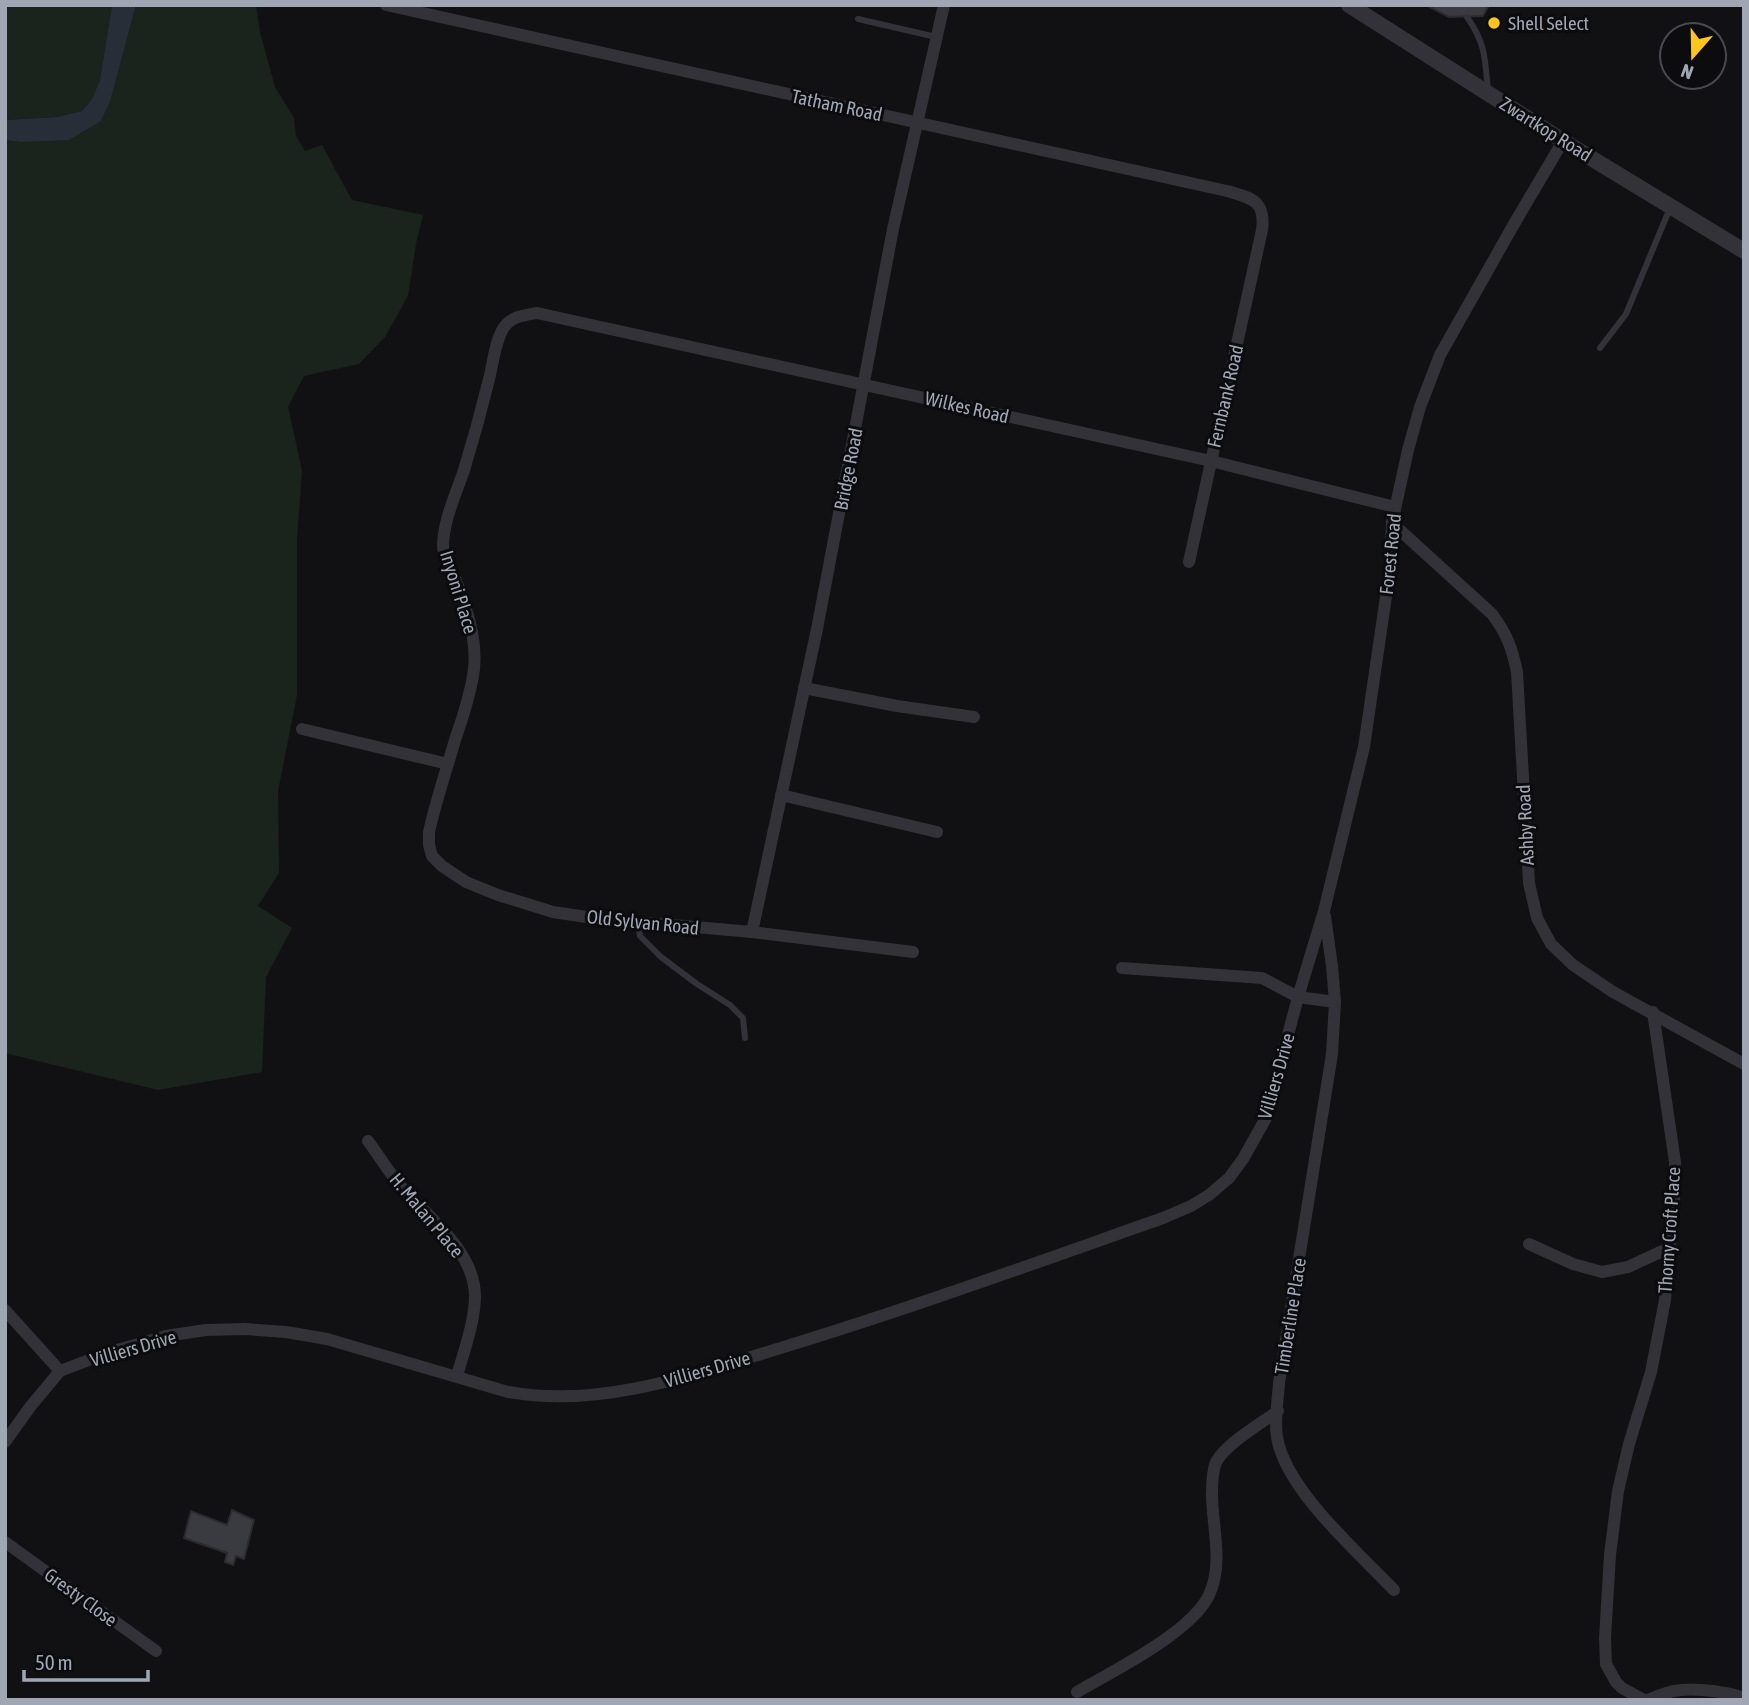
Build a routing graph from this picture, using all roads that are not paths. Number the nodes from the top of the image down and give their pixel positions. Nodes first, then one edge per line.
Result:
1 (386, 5) edge
2 (944, 5) edge
3 (1348, 5) edge
4 (1467, 16) dead end
5 (858, 19) dead end
6 (936, 37) junction
7 (1488, 92) junction
8 (917, 123) junction
9 (1563, 141) junction
10 (1671, 206) junction
11 (1262, 230) joint
12 (1744, 251) edge
13 (537, 313) joint
14 (1600, 348) dead end
15 (863, 384) junction
16 (1211, 461) junction
17 (1395, 507) junction
18 (1392, 523) junction
19 (1189, 562) dead end
20 (804, 688) junction
21 (974, 718) dead end
22 (302, 729) dead end
23 (448, 764) junction
24 (781, 795) junction
25 (434, 812) joint
26 (937, 832) dead end
27 (1324, 911) junction
28 (639, 922) junction
29 (752, 932) junction
30 (913, 952) dead end
31 (1122, 968) dead end
32 (1298, 997) junction
33 (1335, 1002) junction
34 (1653, 1012) junction
35 (745, 1038) dead end
36 (1744, 1064) edge
37 (368, 1141) dead end
38 (1529, 1244) dead end
39 (1669, 1248) junction
40 (5, 1310) edge
41 (60, 1371) junction
42 (457, 1376) junction
43 (1278, 1411) junction
44 (5, 1442) edge
45 (5, 1542) edge
46 (1394, 1590) dead end
47 (156, 1651) dead end
48 (1077, 1692) dead end
49 (1744, 1698) edge
50 (1646, 1700) edge

1 - 8 street, Tatham Road
2 - 6 street, Bridge Road
3 - 7 street, Zwartkop Road
4 - 7 lane
5 - 6 lane
6 - 8 street, Bridge Road
7 - 9 street, Zwartkop Road
8 - 11 street, Tatham Road
8 - 15 street, Bridge Road
9 - 10 street, Zwartkop Road
9 - 17 street, Forest Road
10 - 12 street, Zwartkop Road
10 - 14 lane
11 - 16 street, Fernbank Road
13 - 15 street, Wilkes Road
13 - 23 street, Inyoni Place
15 - 16 street, Wilkes Road
15 - 20 street, Bridge Road
16 - 17 street, Wilkes Road
16 - 19 street, Fernbank Road
17 - 18 street, Forest Road
18 - 27 street, Forest Road
18 - 34 street, Ashby Road
20 - 21 street
20 - 24 street, Bridge Road
22 - 23 street
23 - 25 street, Inyoni Place
24 - 26 street
24 - 29 street, Bridge Road
25 - 28 street, Old Sylvan Road
27 - 32 street, Forest Road
27 - 33 street, Timberline Place
28 - 29 street, Old Sylvan Road
28 - 35 lane
29 - 30 street, Old Sylvan Road
31 - 32 street
32 - 33 street
32 - 42 street, Villiers Drive
33 - 43 street, Timberline Place
34 - 36 street, Ashby Road
34 - 39 street, Thorny Croft Place
37 - 42 street, H. Malan Place
38 - 39 street
39 - 50 street, Thorny Croft Place
40 - 41 street
41 - 42 street, Villiers Drive
41 - 44 street, Villiers Drive
43 - 46 street, Timberline Place
43 - 48 street
45 - 47 street, Gresty Close
49 - 50 street

